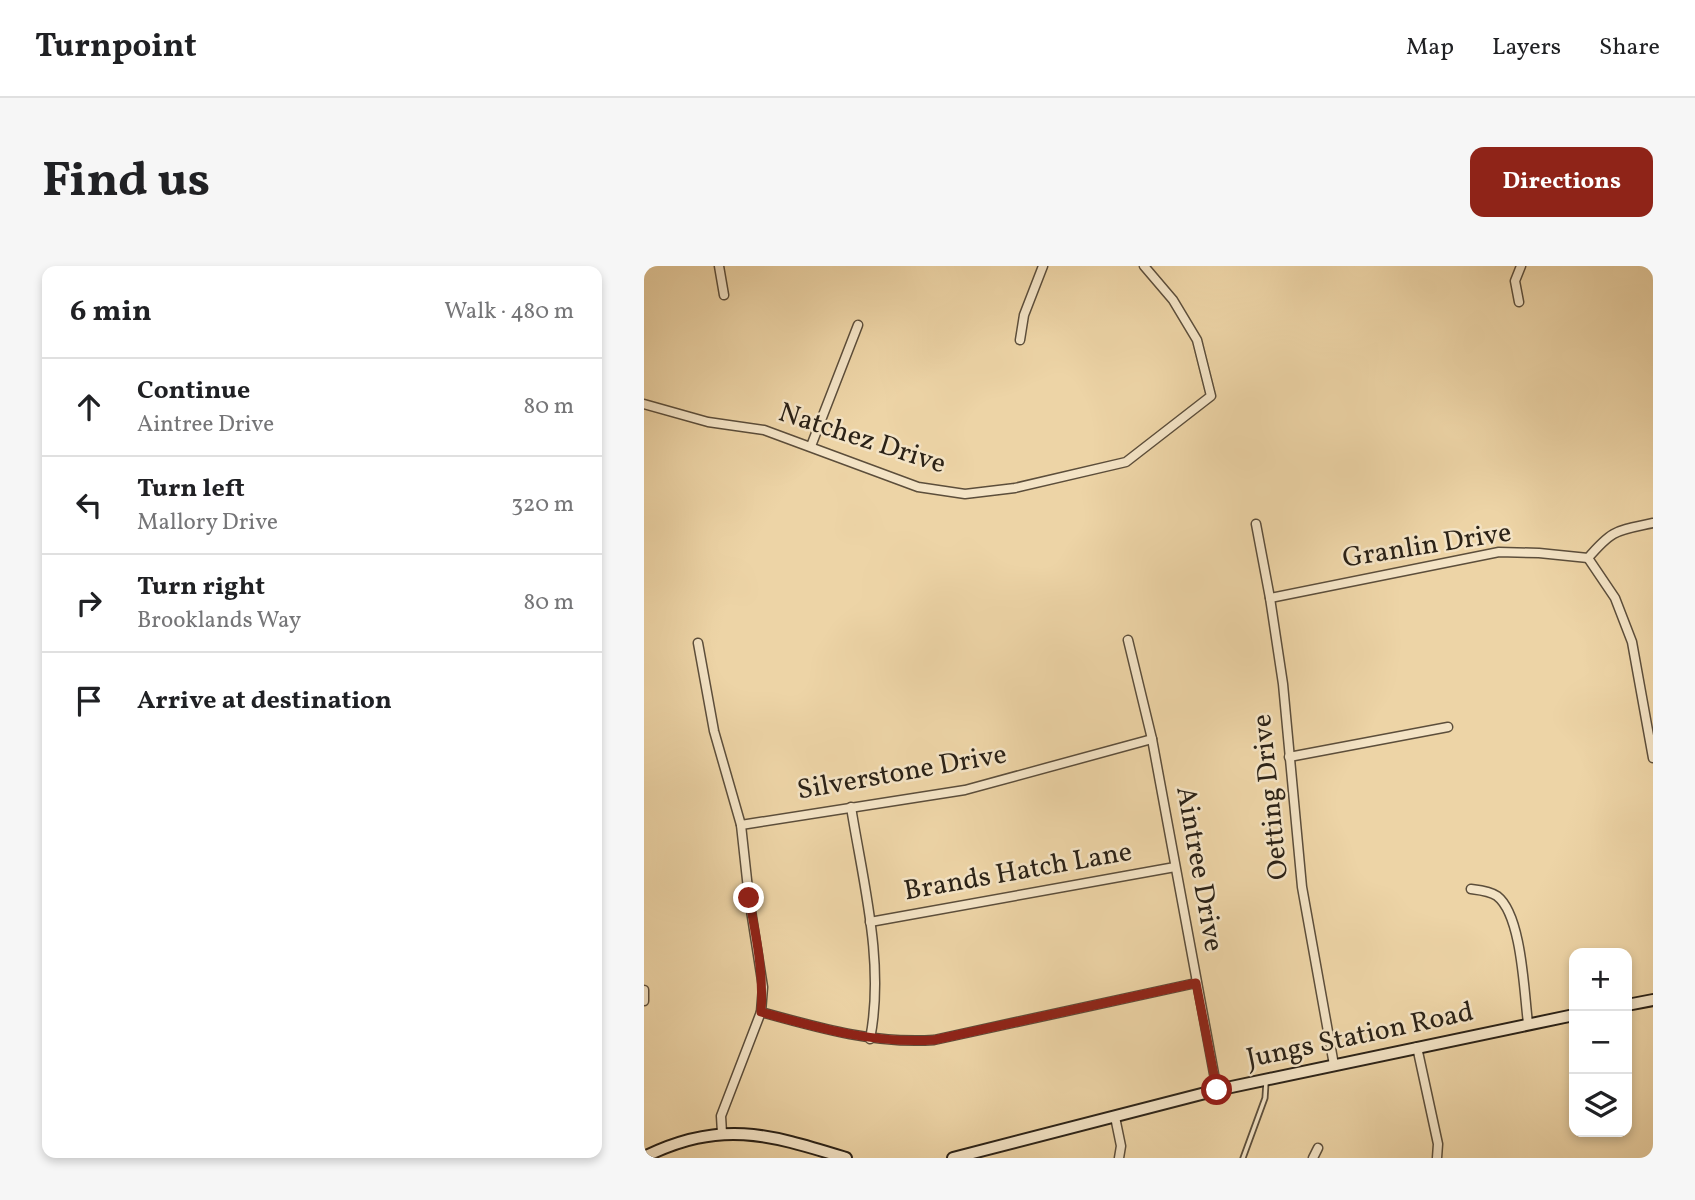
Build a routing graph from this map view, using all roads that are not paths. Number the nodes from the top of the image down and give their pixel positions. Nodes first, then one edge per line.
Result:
1 (719, 266) edge
2 (1043, 266) edge
3 (1144, 266) edge
4 (1521, 266) edge
5 (724, 295) dead end
6 (1519, 302) dead end
7 (858, 325) dead end
8 (1020, 340) dead end
9 (644, 404) edge
10 (811, 446) junction
11 (1653, 523) edge
12 (1256, 524) dead end
13 (1588, 558) junction
14 (1270, 598) junction
15 (1128, 640) dead end
16 (698, 643) dead end
17 (1448, 727) dead end
18 (1152, 739) junction
19 (1289, 757) junction
20 (1653, 758) edge
21 (851, 807) junction
22 (741, 825) junction
23 (1175, 867) junction
24 (1471, 889) dead end
25 (870, 922) junction
26 (1196, 983) junction
27 (644, 990) edge
28 (1653, 1000) edge
29 (644, 1001) edge
30 (1632, 1004) edge
31 (761, 1012) junction
32 (1569, 1016) edge
33 (1528, 1023) junction
34 (870, 1039) junction
35 (1417, 1048) junction
36 (1334, 1065) junction
37 (1266, 1080) junction
38 (1217, 1090) junction
39 (1115, 1117) junction
40 (722, 1133) junction
41 (1318, 1147) dead end
42 (644, 1157) edge
43 (846, 1158) edge
44 (953, 1158) edge
45 (1120, 1158) edge
46 (1243, 1158) edge
47 (1313, 1158) edge
48 (1437, 1158) edge

1 - 5 street
2 - 8 street
3 - 10 street, Natchez Drive
4 - 6 street
7 - 10 street
9 - 10 street, Natchez Drive
11 - 13 street
12 - 14 street, Oetting Drive
13 - 14 street, Granlin Drive
13 - 20 street
14 - 19 street, Oetting Drive
15 - 18 street, Aintree Drive
16 - 22 street
17 - 19 street
18 - 21 street, Silverstone Drive
18 - 23 street, Aintree Drive
19 - 36 street, Oetting Drive
21 - 22 street, Silverstone Drive
21 - 25 street
22 - 31 street
23 - 25 street, Brands Hatch Lane
23 - 26 street, Aintree Drive
24 - 33 street
25 - 34 street
26 - 34 street
26 - 38 street, Aintree Drive
27 - 29 street
28 - 30 main road
31 - 34 street
31 - 40 street
32 - 33 main road, Jungs Station Road
33 - 35 main road, Jungs Station Road
35 - 36 main road, Jungs Station Road
35 - 48 street
36 - 37 main road, Jungs Station Road
37 - 38 main road, Jungs Station Road
37 - 46 lane
38 - 39 main road, Jungs Station Road
39 - 44 main road, Jungs Station Road
39 - 45 street
40 - 42 main road
40 - 43 main road
41 - 47 street

